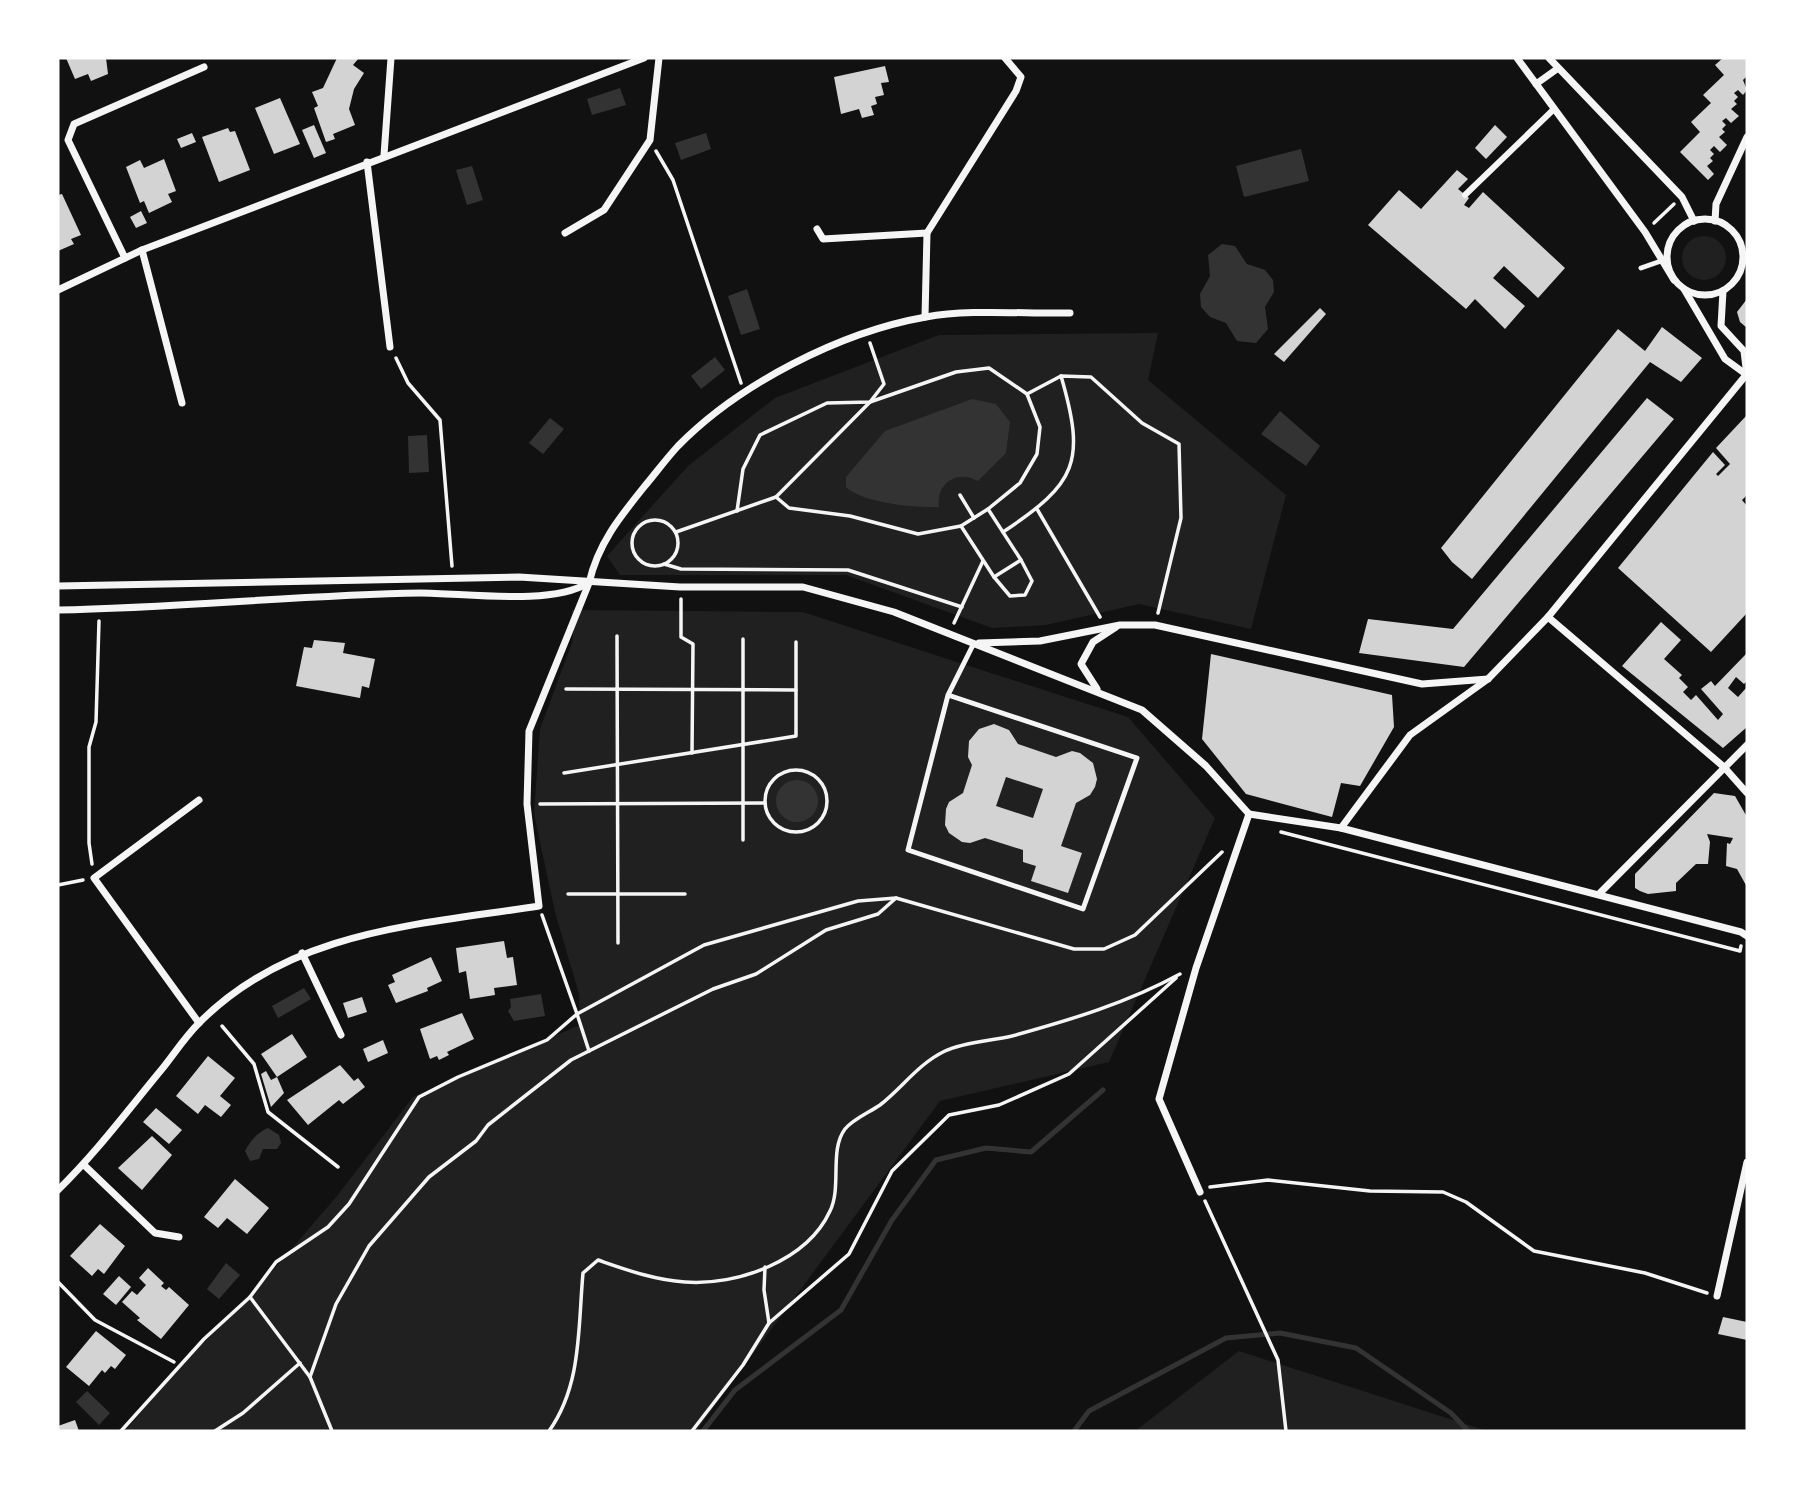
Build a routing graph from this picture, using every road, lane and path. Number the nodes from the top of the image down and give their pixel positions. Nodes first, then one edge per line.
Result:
1 (391, 58) edge
2 (644, 58) edge
3 (659, 58) edge
4 (1005, 58) edge
5 (1517, 58) edge
6 (1549, 58) edge
7 (204, 67) dead end
8 (1557, 69) junction
9 (1536, 84) junction
10 (1554, 109) junction
11 (1747, 137) edge
12 (650, 139) junction
13 (384, 155) junction
14 (368, 162) junction
15 (1465, 195) dead end
16 (1675, 203) dead end
17 (1694, 221) junction
18 (1715, 221) junction
19 (1654, 223) dead end
20 (817, 229) dead end
21 (565, 233) dead end
22 (927, 233) junction
23 (142, 250) junction
24 (125, 258) junction
25 (1661, 261) junction
26 (1745, 262) edge
27 (1641, 268) dead end
28 (1674, 280) junction
29 (1684, 289) junction
30 (58, 290) edge
31 (1723, 291) junction
32 (1070, 313) dead end
33 (925, 317) junction
34 (867, 334) junction
35 (390, 347) joint
36 (1747, 375) edge
37 (1061, 376) junction
38 (744, 392) junction
39 (1027, 394) junction
40 (870, 402) junction
41 (182, 403) dead end
42 (960, 495) dead end
43 (776, 497) junction
44 (988, 509) junction
45 (1037, 509) junction
46 (737, 511) junction
47 (974, 518) junction
48 (961, 526) junction
49 (1003, 531) junction
50 (676, 532) junction
51 (984, 560) junction
52 (1021, 560) junction
53 (995, 577) junction
54 (453, 578) junction
55 (589, 583) junction
56 (58, 586) edge
57 (680, 587) junction
58 (100, 609) junction
59 (58, 610) edge
60 (1548, 617) junction
61 (1120, 625) junction
62 (1155, 625) junction
63 (1107, 628) junction
64 (948, 635) junction
65 (617, 636) dead end
66 (743, 639) dead end
67 (796, 642) dead end
68 (974, 643) junction
69 (1488, 679) junction
70 (566, 689) dead end
71 (617, 689) junction
72 (691, 690) junction
73 (743, 690) junction
74 (796, 690) junction
75 (1097, 690) junction
76 (948, 695) junction
77 (743, 744) junction
78 (1747, 745) edge
79 (692, 753) junction
80 (618, 764) junction
81 (1724, 767) junction
82 (564, 773) dead end
83 (1747, 793) edge
84 (199, 800) dead end
85 (743, 803) junction
86 (765, 803) junction
87 (527, 804) junction
88 (619, 804) junction
89 (1249, 814) junction
90 (1341, 828) junction
91 (1278, 830) dead end
92 (743, 840) dead end
93 (1237, 851) junction
94 (94, 878) junction
95 (58, 885) edge
96 (568, 894) dead end
97 (618, 894) junction
98 (685, 894) dead end
99 (1600, 894) junction
100 (896, 898) junction
101 (539, 906) junction
102 (1744, 934) edge
103 (618, 943) dead end
104 (302, 953) junction
105 (1196, 968) junction
106 (1180, 974) junction
107 (577, 1014) junction
108 (199, 1023) junction
109 (222, 1026) dead end
110 (341, 1035) dead end
111 (589, 1051) junction
112 (1747, 1162) edge
113 (84, 1165) junction
114 (338, 1167) dead end
115 (58, 1190) edge
116 (1200, 1192) junction
117 (179, 1237) dead end
118 (765, 1267) junction
119 (58, 1282) edge
120 (1717, 1296) joint
121 (250, 1297) junction
122 (769, 1323) junction
123 (174, 1362) dead end
124 (300, 1363) junction
125 (310, 1377) junction
126 (121, 1431) edge
127 (215, 1431) edge
128 (332, 1431) edge
129 (549, 1431) edge
130 (692, 1431) edge
131 (1286, 1431) edge

1 - 13 street
2 - 13 street
3 - 12 street
4 - 22 street
5 - 9 street
6 - 8 street
7 - 24 street
8 - 9 street
8 - 17 street
9 - 10 street
10 - 15 street
10 - 25 street
11 - 18 street
12 - 21 street
12 - 38 path
13 - 14 street
14 - 23 street
14 - 35 street
16 - 19 path
17 - 18 street
17 - 28 street
18 - 26 street
20 - 22 street
22 - 33 street
23 - 24 street
23 - 41 street
24 - 30 street
25 - 27 lane
25 - 28 street
26 - 31 street
28 - 29 street
29 - 31 street
29 - 36 street
31 - 36 street
32 - 33 street
33 - 34 street
34 - 38 street
34 - 40 path
35 - 54 path
36 - 60 street
37 - 39 path
37 - 45 path
37 - 62 path
38 - 55 street
39 - 40 path
39 - 44 path
40 - 43 path
40 - 46 path
42 - 47 path
43 - 46 path
43 - 48 path
44 - 47 path
44 - 49 path
45 - 49 path
45 - 63 path
46 - 50 path
47 - 48 path
48 - 51 path
49 - 52 path
50 - 50 path
51 - 53 path
51 - 64 path
52 - 53 path
52 - 53 path
54 - 55 street
54 - 56 street
55 - 57 street
55 - 58 street
55 - 87 street
57 - 64 street
57 - 72 path
58 - 59 street
58 - 94 path
60 - 69 street
60 - 81 street
61 - 62 street
61 - 63 street
61 - 75 street
62 - 69 street
63 - 68 street
64 - 68 street
65 - 71 path
66 - 73 path
67 - 74 path
68 - 75 street
68 - 76 lane
69 - 90 street
70 - 71 path
71 - 72 path
71 - 80 path
72 - 73 path
72 - 79 path
73 - 74 path
73 - 77 path
74 - 77 path
75 - 89 street
76 - 76 lane
77 - 79 path
77 - 85 path
78 - 81 street
79 - 80 path
80 - 82 path
80 - 88 path
81 - 83 street
81 - 99 street
84 - 94 street
85 - 86 path
85 - 88 path
85 - 92 path
86 - 86 path
87 - 88 path
87 - 101 street
88 - 97 path
89 - 90 street
89 - 93 street
90 - 99 street
91 - 102 path
93 - 100 path
93 - 105 street
94 - 95 path
94 - 108 street
96 - 97 path
97 - 98 path
97 - 103 path
99 - 102 street
100 - 107 path
100 - 111 path
101 - 104 street
101 - 107 path
104 - 108 street
104 - 110 street
105 - 106 path
105 - 116 street
106 - 118 path
106 - 122 path
107 - 111 path
107 - 121 path
108 - 113 street
109 - 114 path
111 - 125 path
112 - 120 street
113 - 115 street
113 - 117 street
116 - 120 path
116 - 131 path
118 - 122 path
118 - 129 path
119 - 123 path
121 - 124 path
121 - 126 path
122 - 130 path
124 - 125 path
124 - 127 path
125 - 128 path

